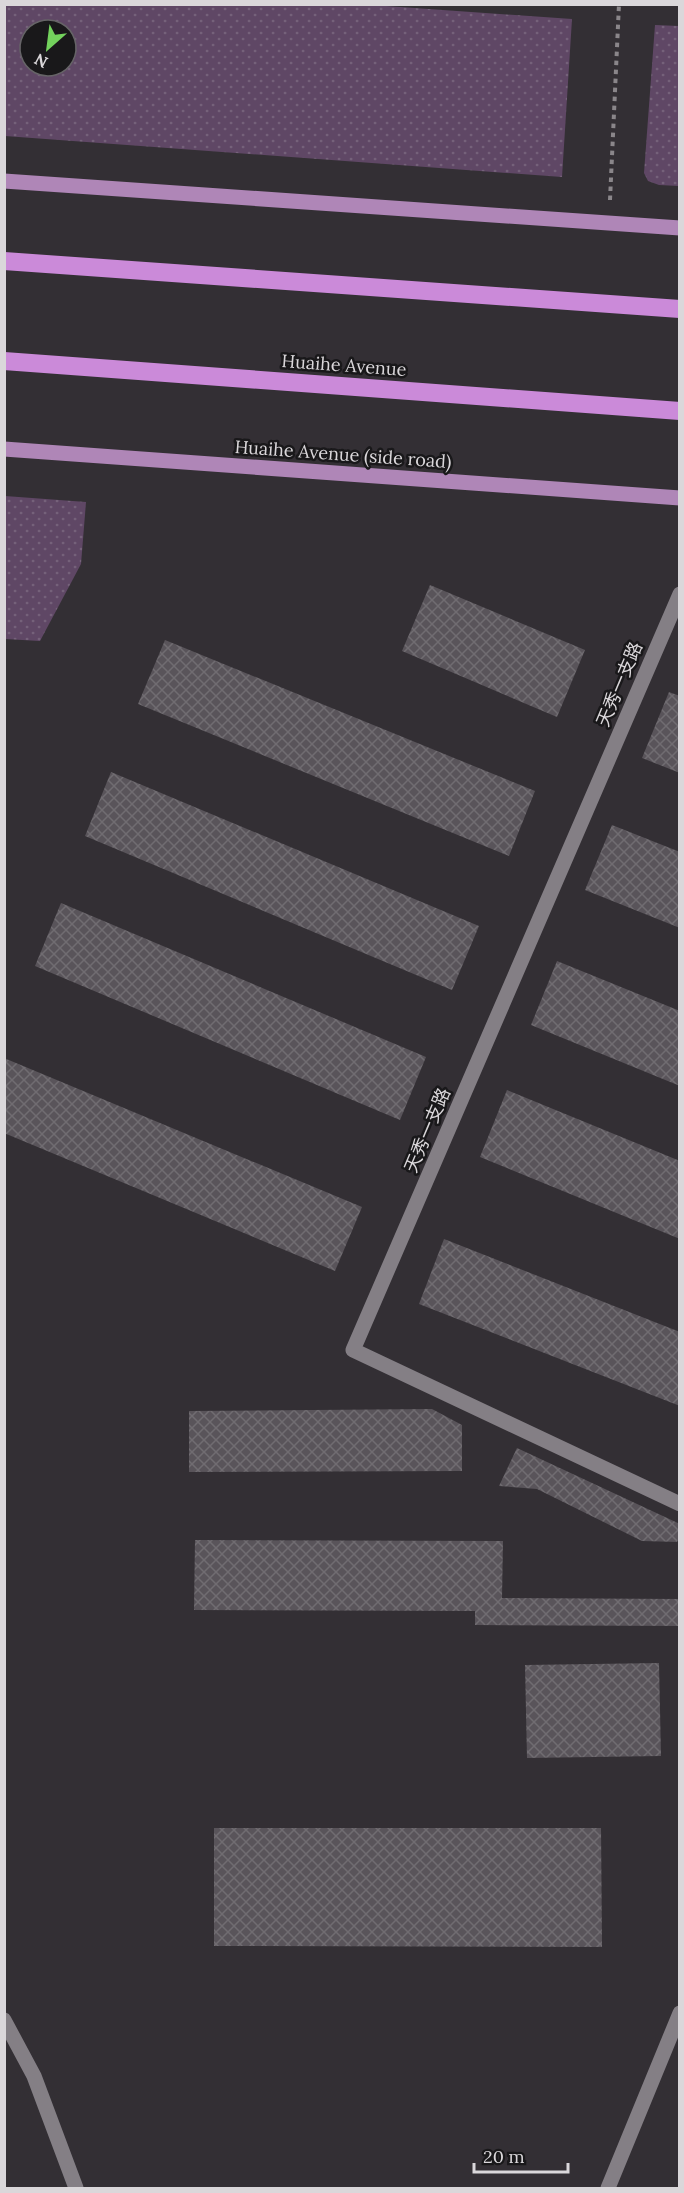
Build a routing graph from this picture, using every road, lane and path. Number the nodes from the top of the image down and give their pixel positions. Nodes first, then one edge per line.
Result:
1 (620, 4) edge
2 (4, 181) edge
3 (609, 222) junction
4 (680, 228) edge
5 (4, 261) edge
6 (680, 309) edge
7 (4, 361) edge
8 (680, 411) edge
9 (4, 449) edge
10 (680, 498) edge
11 (680, 594) edge
12 (680, 1504) edge
13 (680, 2013) edge
14 (4, 2020) edge
15 (76, 2188) edge
16 (608, 2188) edge

1 - 3 path
2 - 3 main road
3 - 4 main road
5 - 6 highway
7 - 8 highway, Huaihe Avenue
9 - 10 main road, Huaihe Avenue (side road)
11 - 12 street, 天秀一支路
13 - 16 street
14 - 15 street

